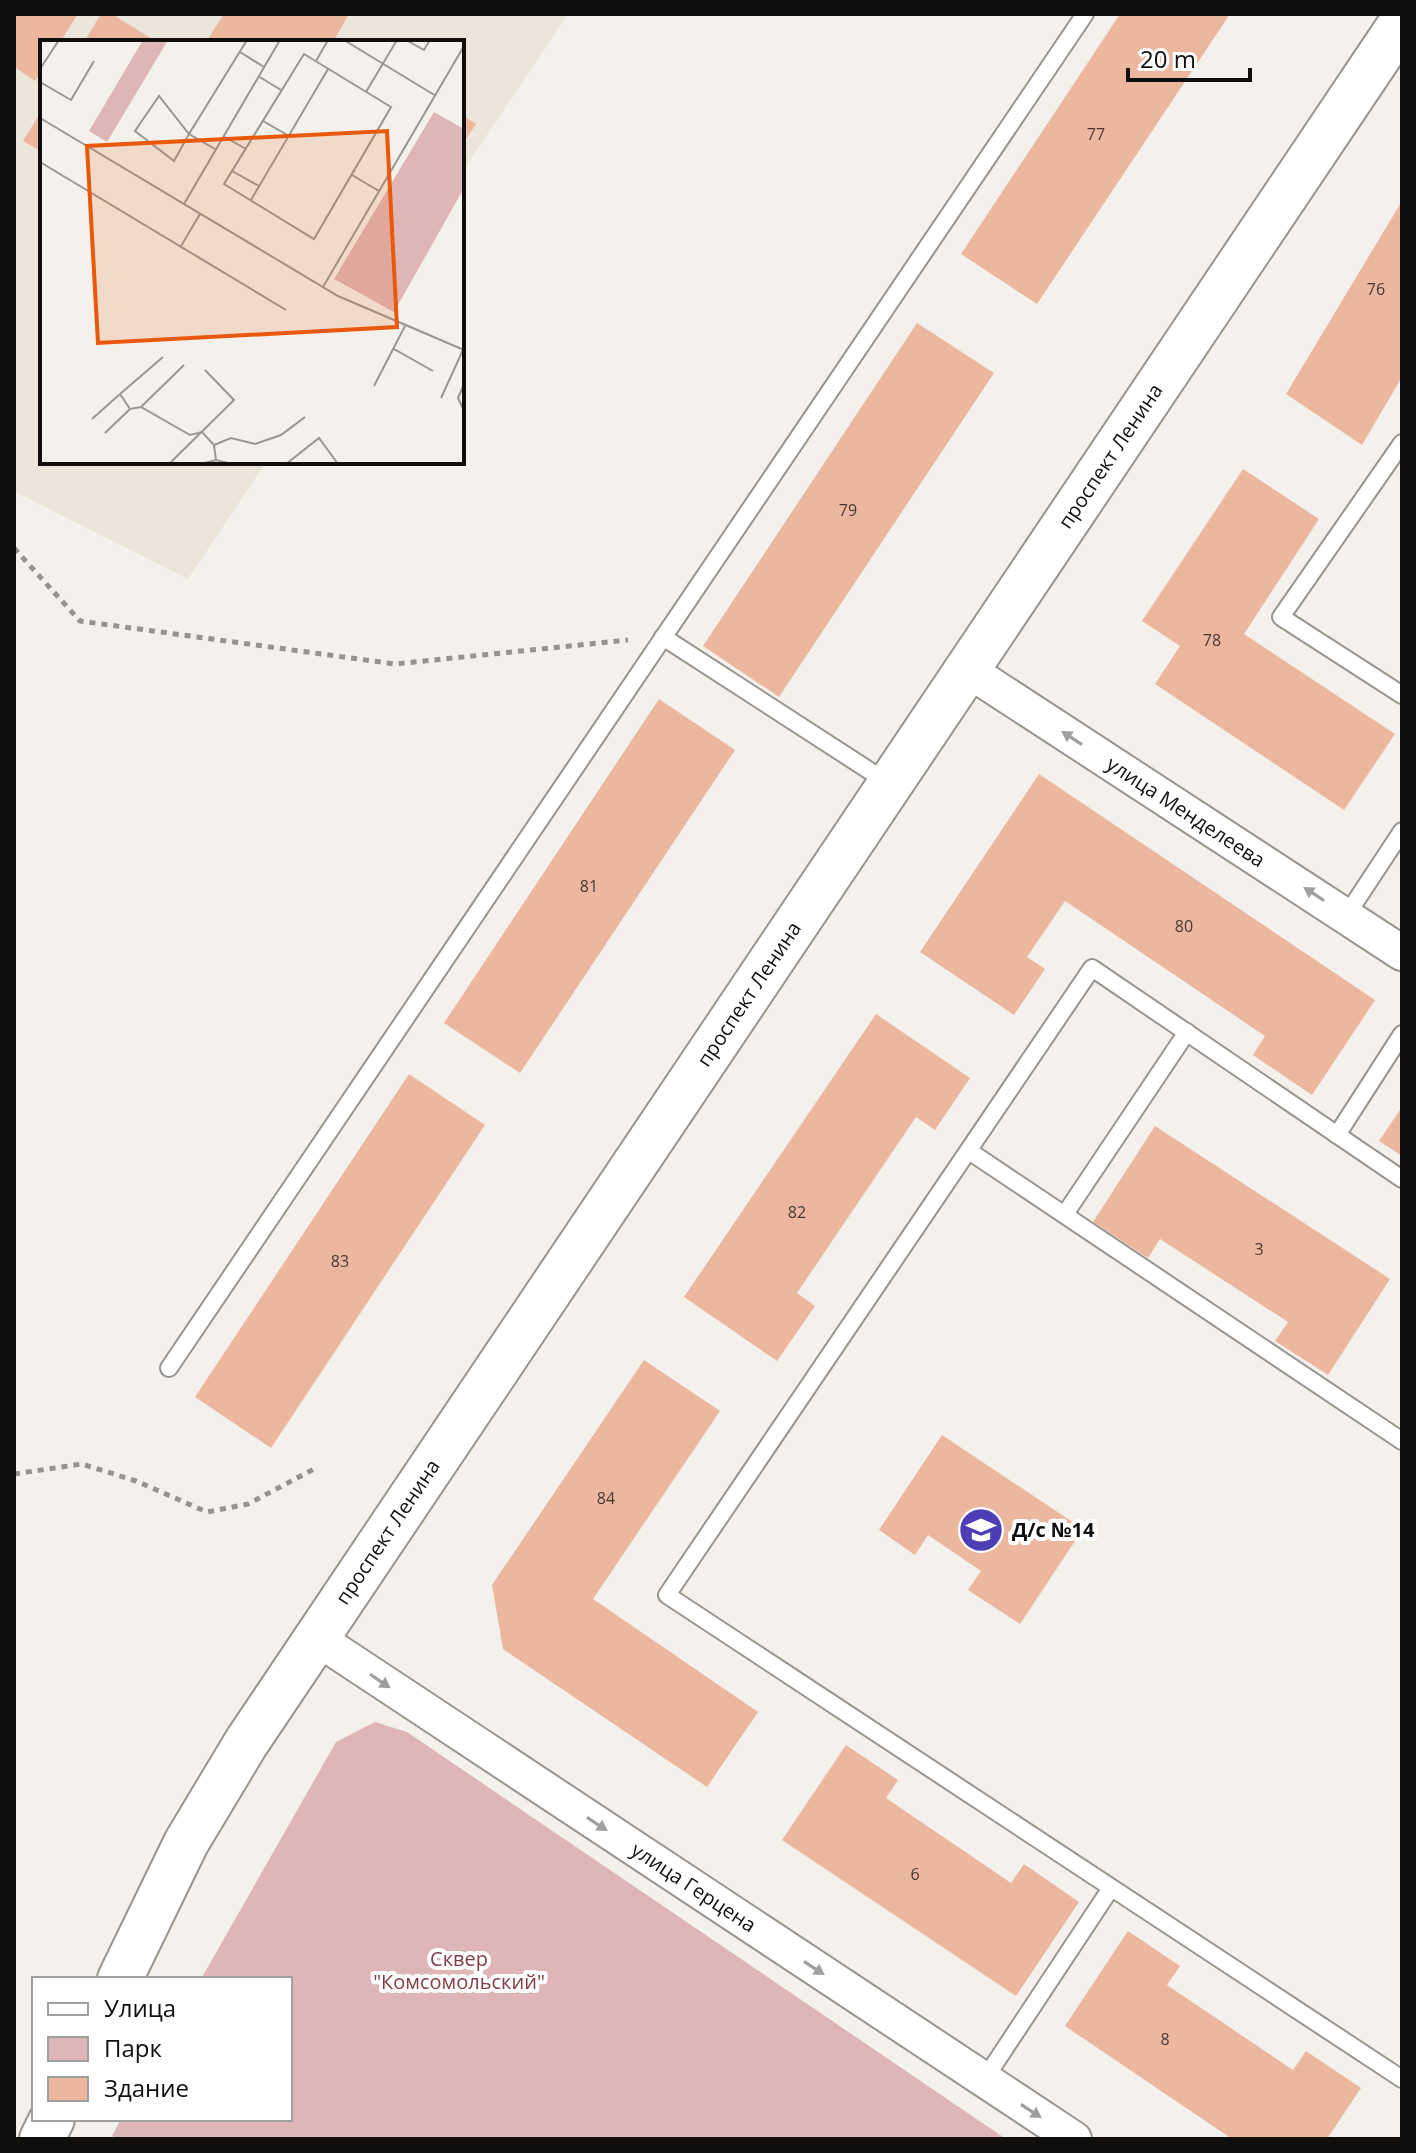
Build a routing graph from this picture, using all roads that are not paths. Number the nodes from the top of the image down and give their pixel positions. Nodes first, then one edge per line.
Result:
1 (1085, 14) edge
2 (1402, 22) edge
3 (1402, 443) edge
4 (663, 637) junction
5 (968, 670) junction
6 (1402, 695) edge
7 (892, 785) junction
8 (1402, 831) edge
9 (1346, 916) junction
10 (1402, 953) edge
11 (1187, 1032) junction
12 (1402, 1034) edge
13 (1337, 1135) junction
14 (969, 1151) junction
15 (1402, 1179) edge
16 (1065, 1214) junction
17 (169, 1368) dead end
18 (1402, 1441) edge
19 (315, 1637) junction
20 (1111, 1888) junction
21 (121, 1977) edge
22 (1402, 2079) edge
23 (984, 2080) junction
24 (51, 2121) edge
25 (42, 2139) edge
26 (1074, 2139) edge

1 - 4 lane
2 - 5 street, проспект Ленина
3 - 6 lane
4 - 7 lane
4 - 17 lane
5 - 7 street, проспект Ленина
9 -> 5 street, улица Менделеева
7 - 19 street, проспект Ленина
8 - 9 lane
9 - 10 street, улица Менделеева
11 - 13 lane
11 - 14 lane
11 - 16 lane
12 - 13 lane
13 - 15 lane
14 - 16 lane
14 - 20 lane
16 - 18 lane
19 - 21 street, проспект Ленина
19 -> 23 street, улица Герцена
20 - 22 lane
20 - 23 lane
23 -> 26 street, улица Герцена
24 - 25 street

